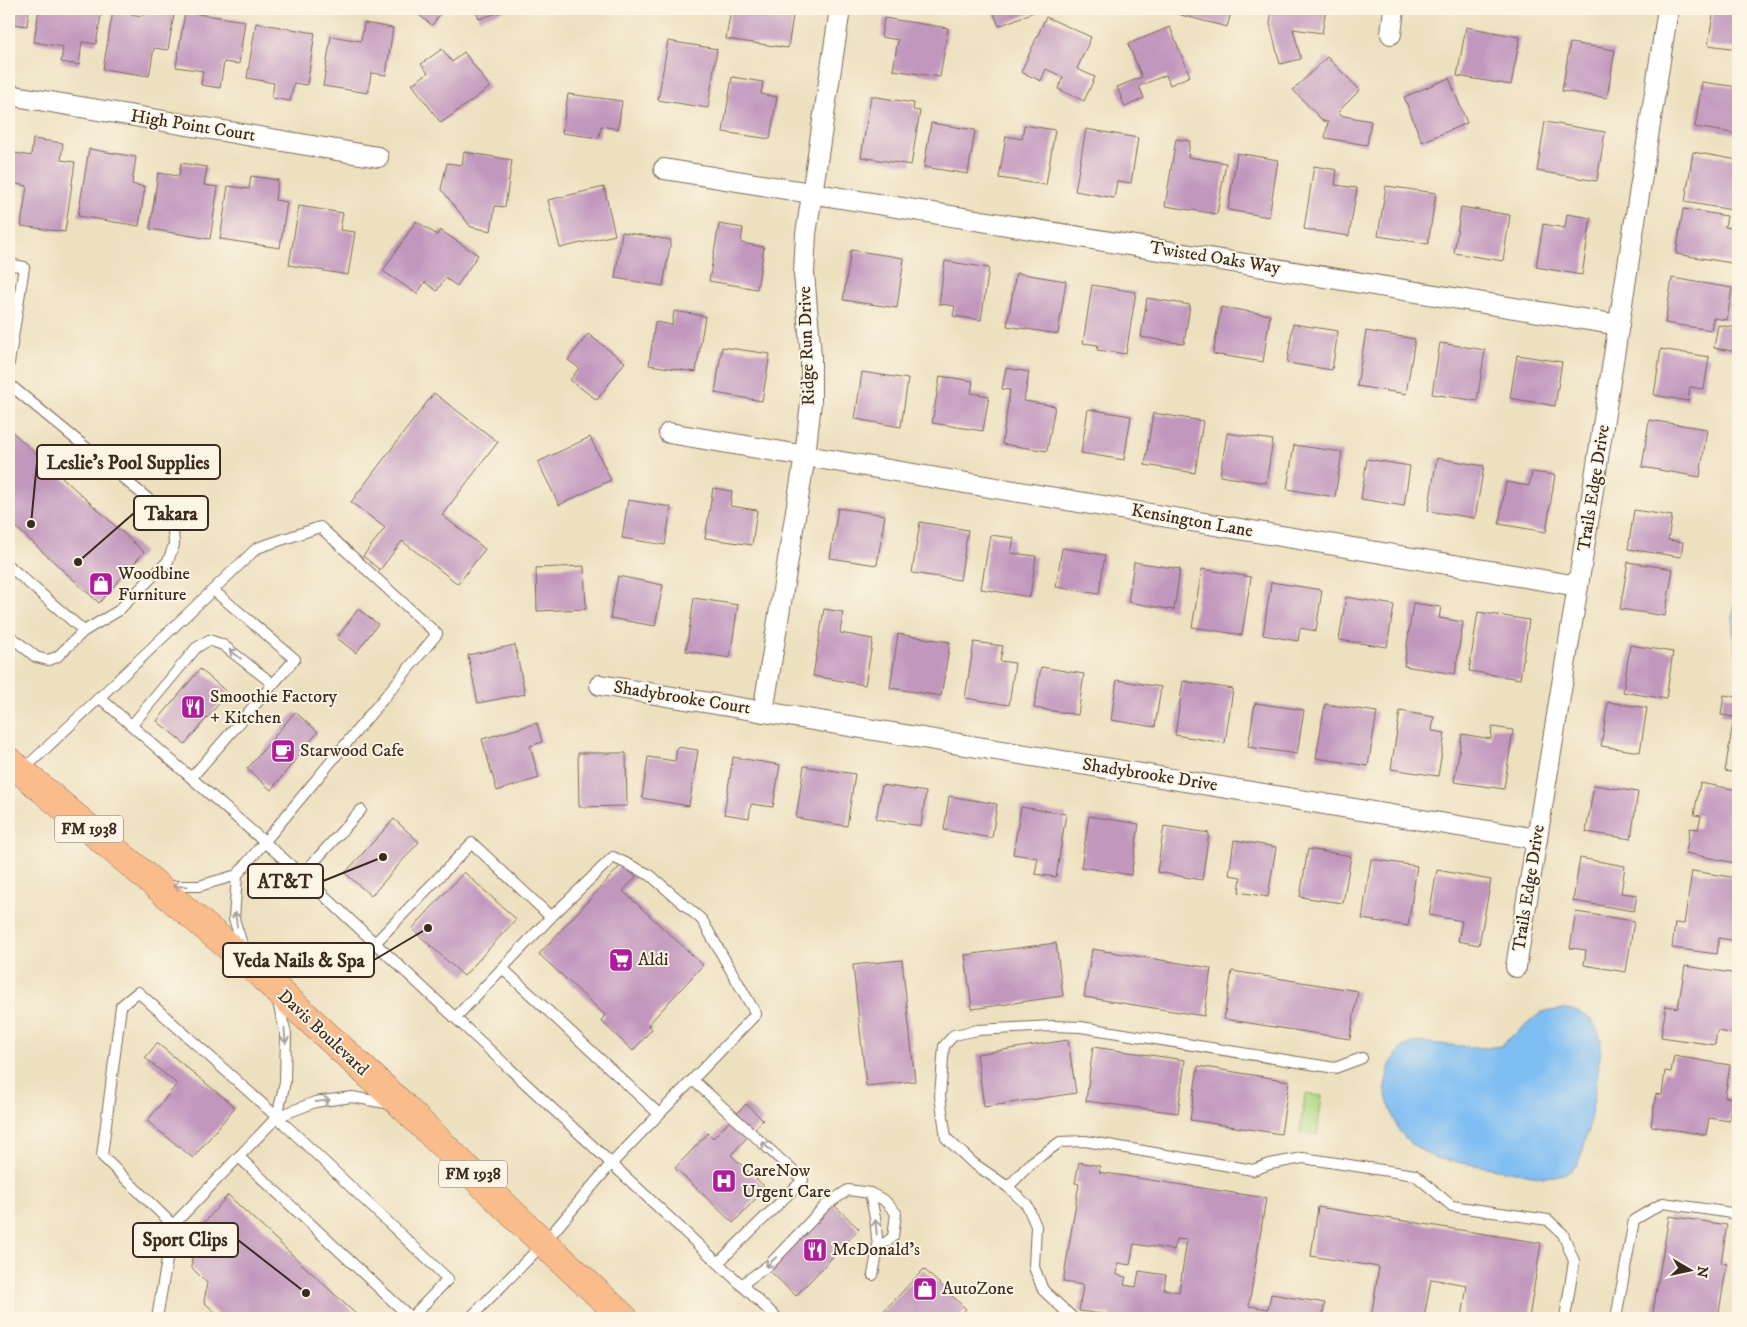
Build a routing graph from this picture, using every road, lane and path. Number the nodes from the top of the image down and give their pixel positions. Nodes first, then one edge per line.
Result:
1 (840, 9) edge
2 (1394, 9) edge
3 (1668, 9) edge
4 (1391, 34) dead end
5 (9, 95) edge
6 (378, 157) dead end
7 (664, 169) dead end
8 (811, 192) junction
9 (9, 264) edge
10 (1619, 325) junction
11 (9, 363) edge
12 (9, 384) edge
13 (669, 433) dead end
14 (805, 456) junction
15 (9, 566) edge
16 (1578, 586) junction
17 (213, 590) junction
18 (84, 631) junction
19 (9, 635) edge
20 (273, 684) junction
21 (600, 685) dead end
22 (99, 697) junction
23 (764, 712) junction
24 (132, 725) junction
25 (15, 767) edge
26 (192, 777) junction
27 (361, 810) dead end
28 (1537, 838) junction
29 (265, 842) junction
30 (237, 875) junction
31 (302, 875) junction
32 (157, 886) junction
33 (551, 917) junction
34 (375, 943) junction
35 (247, 962) junction
36 (1516, 967) dead end
37 (502, 968) junction
38 (275, 988) junction
39 (455, 1018) junction
40 (1362, 1058) dead end
41 (692, 1080) junction
42 (402, 1105) junction
43 (659, 1114) junction
44 (277, 1117) junction
45 (239, 1157) junction
46 (611, 1164) junction
47 (1008, 1187) junction
48 (870, 1193) junction
49 (1738, 1214) edge
50 (173, 1225) junction
51 (544, 1243) junction
52 (878, 1248) junction
53 (718, 1264) junction
54 (873, 1275) dead end
55 (741, 1285) junction
56 (157, 1318) edge
57 (470, 1318) edge
58 (624, 1318) edge
59 (777, 1318) edge
60 (1073, 1318) edge
61 (1565, 1318) edge
62 (1616, 1318) edge

1 - 8 street, Ridge Run Drive
2 - 4 street
3 - 10 street, Trails Edge Drive
5 - 6 street, High Point Court
7 - 8 street, Twisted Oaks Way
8 - 10 street, Twisted Oaks Way
8 - 14 street, Ridge Run Drive
9 - 11 lane
10 - 16 street, Trails Edge Drive
12 - 18 lane
13 - 14 street, Kensington Lane
14 - 16 street, Kensington Lane
14 - 23 street, Ridge Run Drive
15 - 18 lane
16 - 28 street, Trails Edge Drive
17 - 20 lane
17 - 22 lane
17 - 29 lane
18 - 19 lane
20 -> 24 lane
20 - 26 lane
21 - 23 street, Shadybrooke Court
22 - 24 lane
22 - 25 lane
23 - 28 street, Shadybrooke Drive
24 - 26 lane
25 - 32 main road, Davis Boulevard / FM 1938
26 - 29 lane
27 - 31 lane
28 - 36 street, Trails Edge Drive
29 - 30 lane
29 - 31 lane
30 -> 32 lane
35 -> 30 lane
31 - 34 lane
32 - 35 main road, Davis Boulevard / FM 1938
33 - 34 lane
33 - 37 lane
33 - 41 lane
34 - 39 lane
35 - 38 main road, Davis Boulevard / FM 1938
37 - 39 lane
37 - 43 lane
38 - 42 main road, Davis Boulevard / FM 1938
38 -> 44 lane
39 - 46 lane
40 - 47 lane
41 - 43 lane
53 -> 41 lane
44 -> 42 lane
42 - 51 main road, Davis Boulevard / FM 1938
43 - 46 lane
44 - 45 lane
44 - 45 lane
44 - 50 lane
45 - 50 lane
46 - 51 lane
46 - 53 lane
47 - 60 lane
47 - 61 lane
52 -> 48 lane
48 - 52 lane
48 -> 55 lane
49 - 62 lane
50 - 56 lane
51 - 57 lane
51 - 58 main road, Davis Boulevard / FM 1938
52 - 54 lane
53 - 55 lane
55 - 59 lane

